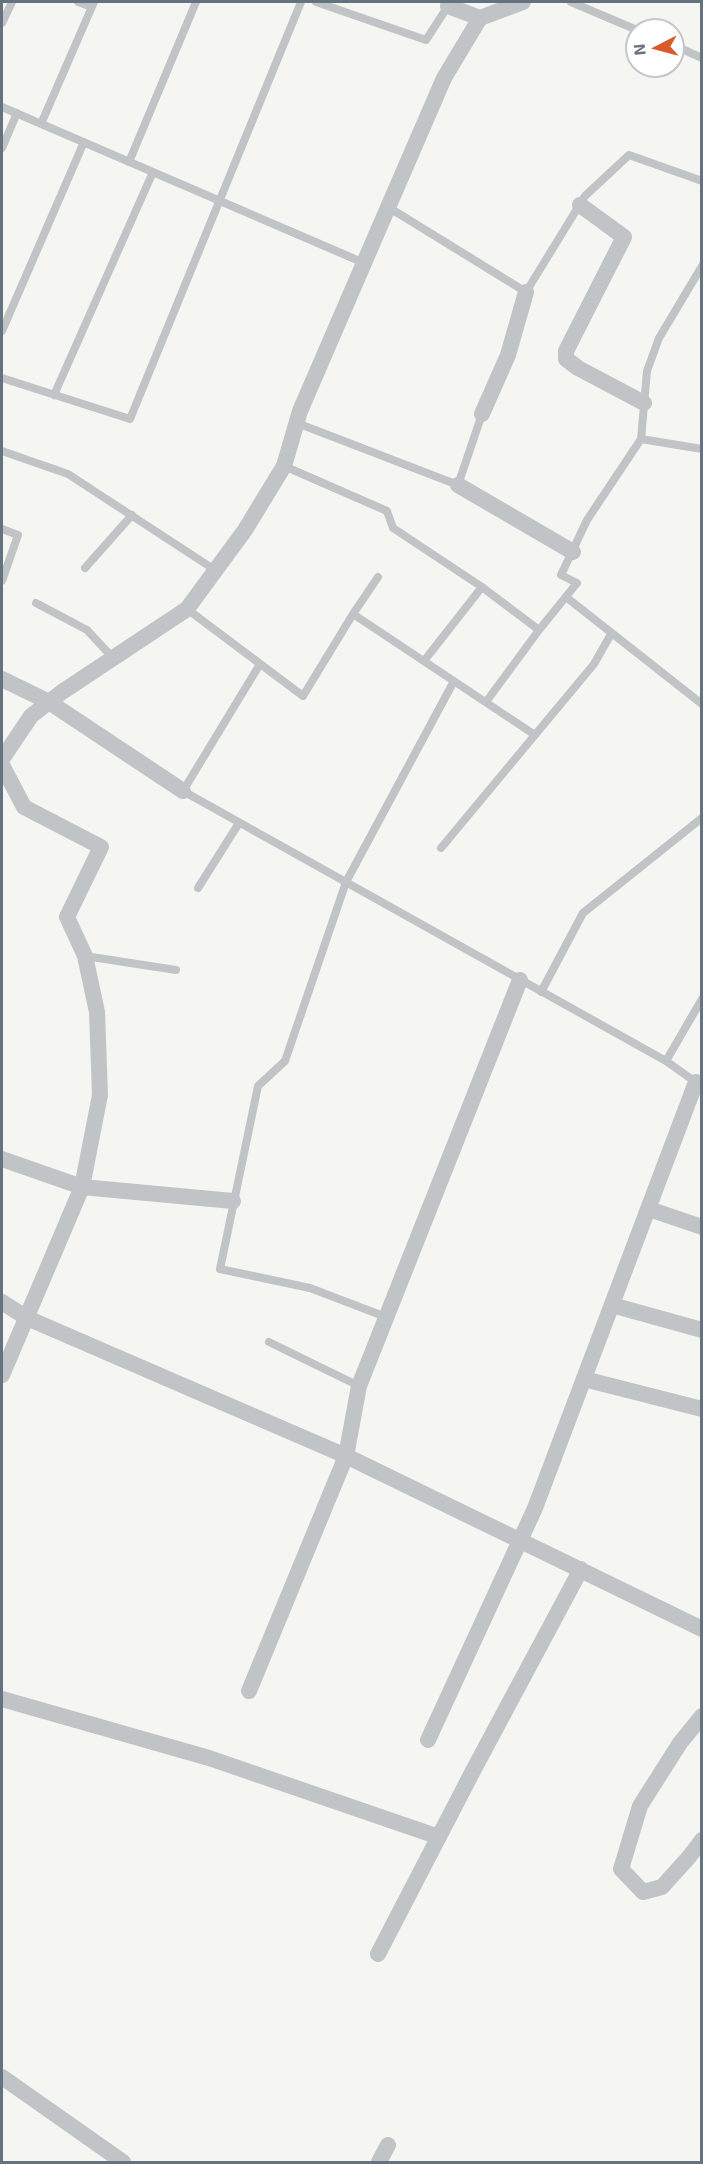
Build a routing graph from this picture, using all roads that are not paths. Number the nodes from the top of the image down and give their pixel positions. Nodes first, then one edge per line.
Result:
1 (12, 2) edge
2 (78, 2) edge
3 (196, 2) edge
4 (301, 2) edge
5 (316, 2) edge
6 (523, 2) edge
7 (571, 2) edge
8 (93, 4) edge
9 (448, 4) edge
10 (480, 18) junction
11 (2, 24) edge
12 (625, 25) edge
13 (685, 50) edge
14 (702, 58) edge
15 (2, 107) edge
16 (16, 113) junction
17 (41, 124) junction
18 (84, 142) junction
19 (2, 148) edge
20 (129, 162) junction
21 (153, 172) junction
22 (702, 181) edge
23 (220, 202) junction
24 (580, 205) junction
25 (388, 207) junction
26 (364, 264) junction
27 (702, 266) edge
28 (526, 292) junction
29 (2, 332) edge
30 (2, 378) edge
31 (54, 395) junction
32 (644, 403) junction
33 (482, 414) joint
34 (297, 423) junction
35 (641, 439) junction
36 (702, 449) edge
37 (2, 451) edge
38 (284, 466) junction
39 (458, 486) junction
40 (132, 515) junction
41 (2, 529) edge
42 (573, 552) junction
43 (85, 568) dead end
44 (216, 570) junction
45 (378, 577) dead end
46 (2, 581) edge
47 (482, 587) junction
48 (566, 597) junction
49 (36, 603) dead end
50 (187, 609) junction
51 (353, 614) junction
52 (539, 630) junction
53 (611, 634) junction
54 (113, 658) junction
55 (424, 661) junction
56 (260, 664) junction
57 (2, 679) edge
58 (454, 681) junction
59 (49, 702) junction
60 (486, 702) junction
61 (702, 704) edge
62 (535, 735) junction
63 (2, 759) edge
64 (2, 765) edge
65 (183, 791) junction
66 (702, 818) edge
67 (239, 823) junction
68 (441, 848) dead end
69 (346, 882) junction
70 (198, 888) dead end
71 (85, 956) junction
72 (176, 970) dead end
73 (520, 980) junction
74 (541, 992) junction
75 (702, 999) edge
76 (666, 1061) junction
77 (699, 1084) edge
78 (2, 1159) edge
79 (82, 1187) junction
80 (233, 1201) junction
81 (649, 1209) junction
82 (702, 1227) edge
83 (2, 1302) edge
84 (612, 1305) junction
85 (386, 1317) junction
86 (27, 1318) junction
87 (702, 1330) edge
88 (269, 1342) dead end
89 (2, 1375) edge
90 (584, 1379) junction
91 (359, 1386) junction
92 (702, 1409) edge
93 (346, 1456) junction
94 (521, 1540) junction
95 (581, 1569) junction
96 (702, 1629) edge
97 (249, 1691) dead end
98 (2, 1699) edge
99 (702, 1716) edge
100 (428, 1740) dead end
101 (439, 1837) junction
102 (702, 1839) edge
103 (378, 1954) dead end
104 (2, 2077) edge
105 (388, 2145) dead end
106 (123, 2163) edge
107 (379, 2163) edge

1 - 11 lane
2 - 8 lane
3 - 20 lane
4 - 23 lane
5 - 9 lane
6 - 10 street
7 - 12 lane
8 - 17 lane
9 - 10 street
10 - 25 street
13 - 14 lane
15 - 16 lane
16 - 17 lane
16 - 19 lane
17 - 18 lane
18 - 20 lane
18 - 29 lane
20 - 21 lane
21 - 23 lane
21 - 31 lane
22 - 24 lane
23 - 26 lane
23 - 31 lane
24 - 28 lane
24 - 32 street
25 - 26 street
25 - 28 lane
26 - 34 street
27 - 32 lane
28 - 33 street
30 - 31 lane
32 - 35 lane
33 - 39 lane
34 - 38 street
34 - 39 lane
35 - 36 lane
35 - 42 lane
37 - 40 lane
38 - 44 street
38 - 47 lane
39 - 42 street
40 - 43 lane
40 - 44 lane
41 - 46 lane
42 - 48 lane
44 - 50 street
45 - 51 lane
47 - 52 lane
47 - 55 lane
48 - 52 lane
48 - 53 lane
49 - 54 lane
50 - 54 street
50 - 56 lane
51 - 55 lane
51 - 56 lane
52 - 60 lane
53 - 61 lane
53 - 62 lane
54 - 59 street
55 - 58 lane
56 - 65 lane
57 - 59 street
58 - 60 lane
58 - 69 lane
59 - 63 street
59 - 65 street
60 - 62 lane
62 - 68 lane
64 - 71 street
65 - 67 lane
66 - 74 lane
67 - 69 lane
67 - 70 lane
69 - 73 lane
69 - 80 lane
71 - 72 lane
71 - 79 street
73 - 74 lane
73 - 85 street
74 - 76 lane
75 - 76 lane
76 - 77 lane
77 - 81 street
78 - 79 street
79 - 80 street
79 - 86 street
80 - 85 lane
81 - 82 street
81 - 84 street
83 - 86 street
84 - 87 street
84 - 90 street
85 - 91 street
86 - 89 street
86 - 93 street
88 - 91 lane
90 - 92 street
90 - 94 street
91 - 93 street
93 - 94 street
93 - 97 street
94 - 95 street
94 - 100 street
95 - 96 street
95 - 101 street
98 - 101 street
99 - 102 street
101 - 103 street
104 - 106 street
105 - 107 street

